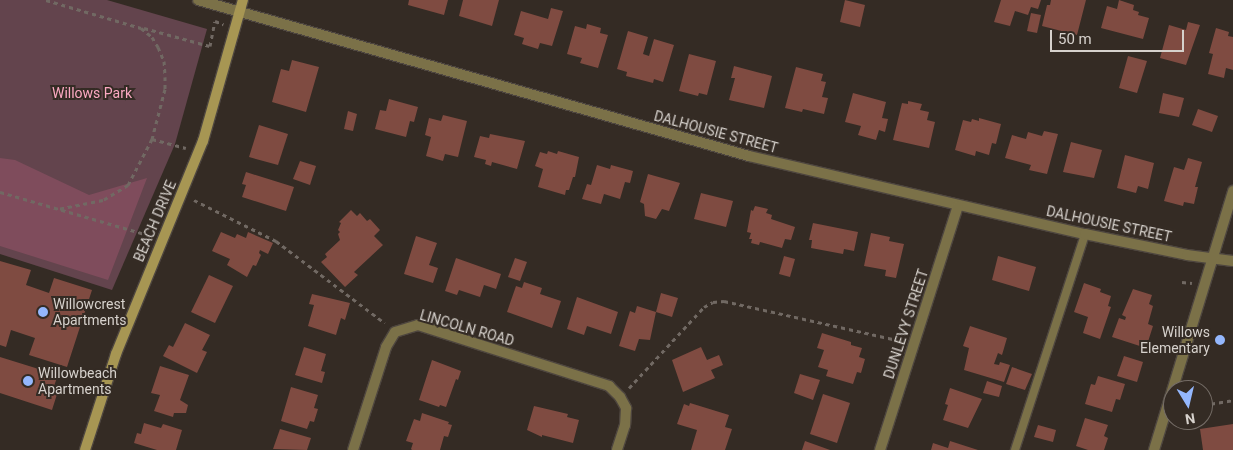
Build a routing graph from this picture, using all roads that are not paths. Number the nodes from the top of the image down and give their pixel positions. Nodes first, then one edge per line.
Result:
1 (198, 0) edge
2 (243, 0) edge
3 (239, 12) junction
4 (1233, 191) edge
5 (958, 206) junction
6 (1085, 234) junction
7 (1211, 259) junction
8 (1233, 261) edge
9 (1178, 380) edge
10 (1163, 428) edge
11 (85, 450) edge
12 (353, 450) edge
13 (617, 450) edge
14 (880, 450) edge
15 (1015, 450) edge
16 (1154, 450) edge

1 - 3 street, DALHOUSIE STREET
2 - 3 main road, BEACH DRIVE
3 - 5 street, DALHOUSIE STREET
3 - 11 main road, BEACH DRIVE
4 - 7 street
5 - 6 street, DALHOUSIE STREET
5 - 14 street, DUNLEVY STREET
6 - 7 street, DALHOUSIE STREET
6 - 15 lane
7 - 8 street, DALHOUSIE STREET
7 - 9 street
10 - 16 street
12 - 13 street, LINCOLN ROAD

